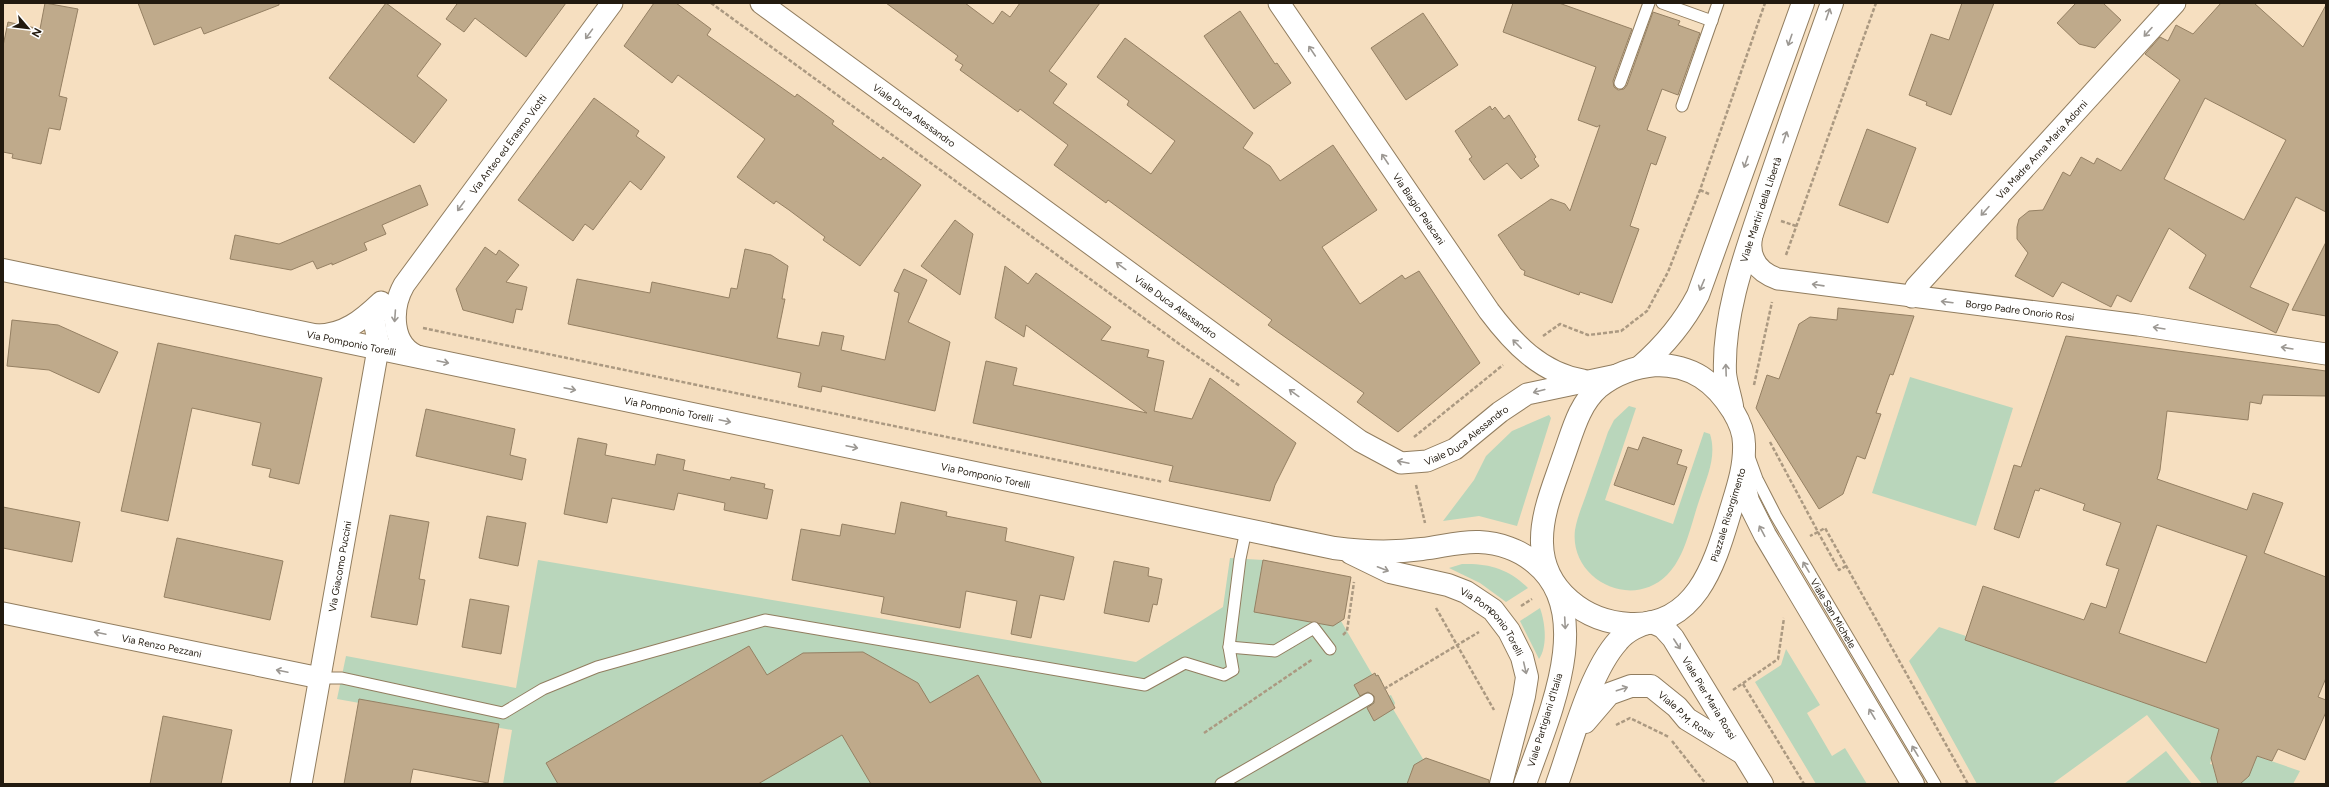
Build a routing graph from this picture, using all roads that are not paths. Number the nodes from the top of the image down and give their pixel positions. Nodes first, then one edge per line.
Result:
1 (612, 3) edge
2 (761, 3) edge
3 (1279, 3) edge
4 (1649, 3) edge
5 (1662, 3) edge
6 (1718, 3) edge
7 (1803, 3) edge
8 (1832, 3) edge
9 (2174, 3) edge
10 (1712, 20) junction
11 (1620, 83) dead end
12 (1682, 106) dead end
13 (1753, 229) junction
14 (3, 270) edge
15 (404, 285) junction
16 (1912, 297) junction
17 (381, 302) junction
18 (309, 334) junction
19 (378, 348) junction
20 (2326, 354) edge
21 (420, 357) junction
22 (1640, 367) junction
23 (1618, 375) junction
24 (1587, 381) junction
25 (1739, 422) junction
26 (1742, 470) junction
27 (1246, 530) junction
28 (1334, 548) junction
29 (1555, 585) junction
30 (3, 613) edge
31 (1647, 623) junction
32 (1228, 646) junction
33 (1330, 649) dead end
34 (320, 678) junction
35 (1368, 699) dead end
36 (1574, 734) junction
37 (1744, 754) junction
38 (301, 784) edge
39 (1221, 784) edge
40 (1501, 784) edge
41 (1525, 784) edge
42 (1557, 784) edge
43 (1762, 784) edge
44 (1913, 784) edge
45 (1935, 784) edge

1 -> 15 street, Via Anteo ed Erasmo Viotti
24 -> 2 street, Viale Duca Alessandro
24 -> 3 street, Via Biagio Pelacani
4 - 11 lane
5 - 10 lane
6 - 10 lane
7 -> 22 main road
13 -> 8 main road, Viale Martiri della Libertà
9 -> 16 street, Via Madre Anna Maria Adorni
10 - 12 lane
16 -> 13 street, Borgo Padre Onorio Rosi
25 -> 13 main road, Viale Martiri della Libertà
14 - 18 main road, Via Pomponio Torelli
15 - 17 street, Via Anteo ed Erasmo Viotti
15 -> 21 street, Via Anteo ed Erasmo Viotti
20 -> 16 street, Borgo Padre Onorio Rosi
17 - 18 street, Via Anteo ed Erasmo Viotti
17 - 19 street
18 - 19 main road, Via Pomponio Torelli
19 - 21 main road, Via Pomponio Torelli
19 - 34 street, Via Giacomo Puccini
21 -> 27 main road, Via Pomponio Torelli
22 - 23 main road, Piazzale Risorgimento
22 - 25 main road, Piazzale Risorgimento
23 - 24 street, Viale Duca Alessandro
23 - 29 main road, Piazzale Risorgimento
25 - 26 main road, Piazzale Risorgimento
45 -> 25 lane, Viale San Michele
26 - 31 main road, Piazzale Risorgimento
44 -> 26 main road, Viale San Michele
27 - 28 main road, Via Pomponio Torelli
27 - 32 lane
28 - 29 main road, Via Pomponio Torelli
28 -> 40 main road, Via Pomponio Torelli
29 - 31 main road, Piazzale Risorgimento
29 -> 41 main road, Viale Partigiani d'Italia
34 -> 30 street, Via Renzo Pezzani
31 - 36 main road
31 -> 37 main road, Viale Pier Maria Rossi
32 - 33 lane
32 - 34 lane
34 - 38 street, Via Giacomo Puccini
35 - 39 lane
36 -> 37 main road, Viale P.M. Rossi
36 - 42 main road
37 - 43 main road, Viale Pier Maria Rossi

